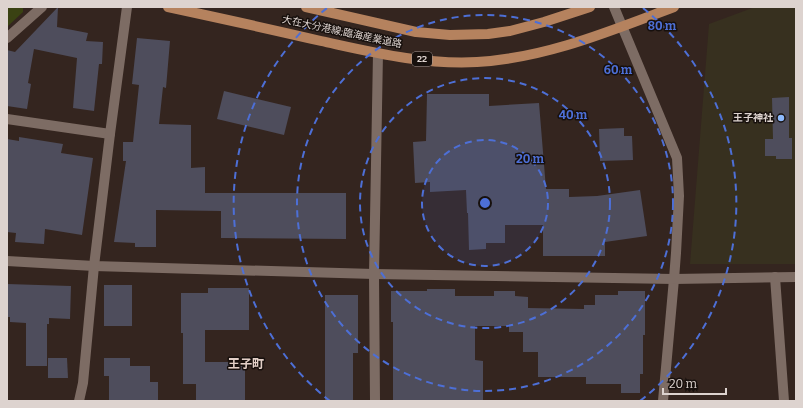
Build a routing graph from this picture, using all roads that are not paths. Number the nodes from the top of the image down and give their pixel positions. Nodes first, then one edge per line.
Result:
1 (42, 7) edge
2 (127, 7) edge
3 (168, 7) edge
4 (306, 7) edge
5 (590, 7) edge
6 (614, 7) edge
7 (674, 7) edge
8 (622, 26) junction
9 (7, 38) edge
10 (378, 53) junction
11 (7, 119) edge
12 (110, 134) junction
13 (7, 261) edge
14 (94, 266) junction
15 (374, 274) junction
16 (775, 277) junction
17 (796, 277) edge
18 (674, 279) junction
19 (79, 401) edge
20 (375, 401) edge
21 (663, 401) edge
22 (784, 401) edge

1 - 9 street
2 - 12 street
3 - 10 main road, 大在大分港線;臨海産業道路 / 22
4 - 5 main road, 大在大分港線;臨海産業道路
6 - 8 street
7 - 8 main road, 大在大分港線;臨海産業道路 / 22
8 - 10 main road, 大在大分港線;臨海産業道路 / 22
8 - 18 street
10 - 15 street
11 - 12 street
12 - 14 street
13 - 14 street
14 - 15 street
14 - 19 street
15 - 18 street
15 - 20 street
16 - 17 street
16 - 18 street
16 - 22 street
18 - 21 street

